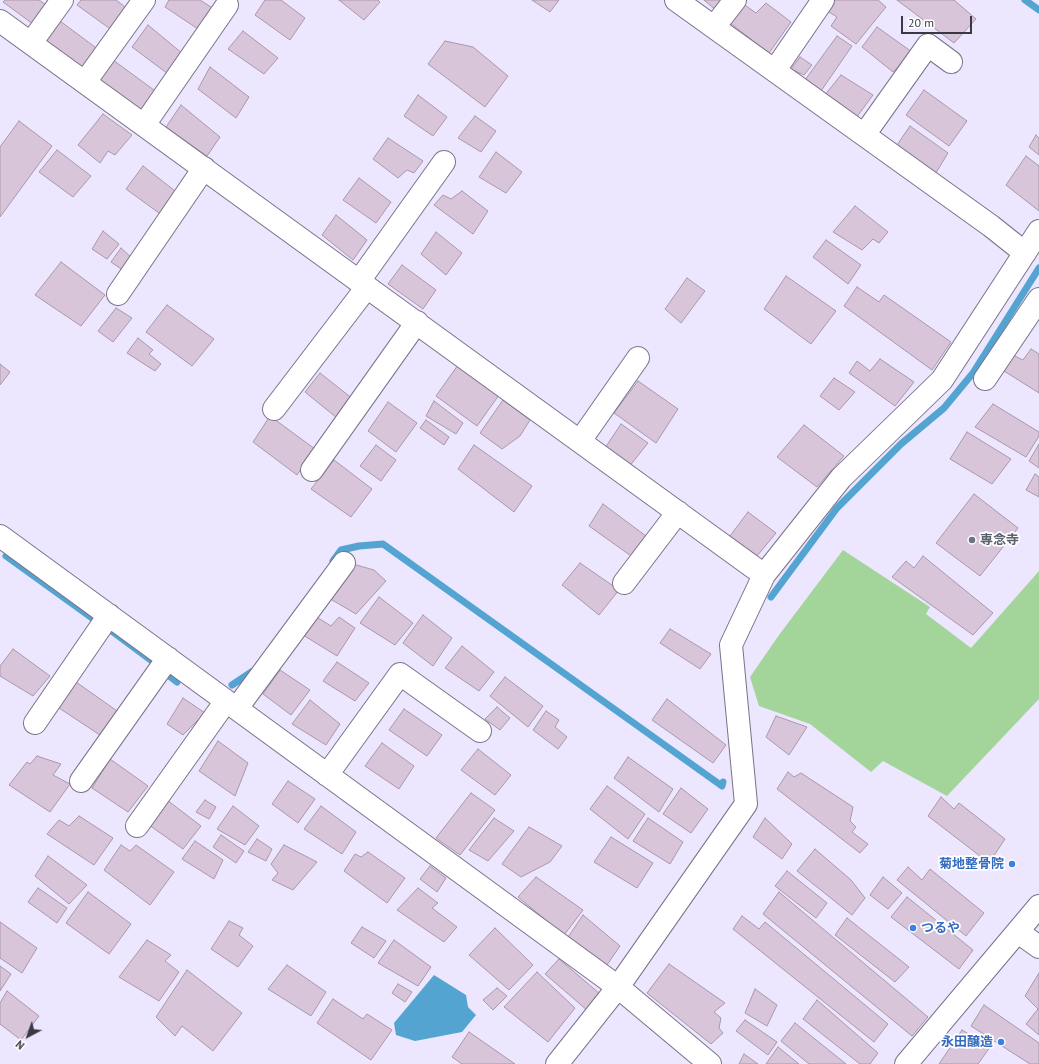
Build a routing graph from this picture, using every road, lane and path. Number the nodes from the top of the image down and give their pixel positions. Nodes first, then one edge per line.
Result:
1 (62, 0) edge
2 (144, 0) edge
3 (676, 0) edge
4 (735, 0) edge
5 (822, 0) edge
6 (227, 5) dead end
7 (0, 21) edge
8 (714, 27) junction
9 (31, 43) junction
10 (951, 62) dead end
11 (775, 70) junction
12 (85, 82) junction
13 (144, 125) junction
14 (864, 135) junction
15 (444, 162) dead end
16 (204, 168) junction
17 (1039, 231) edge
18 (1025, 253) junction
19 (363, 284) junction
20 (118, 294) dead end
21 (1039, 299) edge
22 (417, 322) junction
23 (638, 358) dead end
24 (985, 379) dead end
25 (274, 409) dead end
26 (580, 441) junction
27 (312, 470) dead end
28 (678, 512) junction
29 (2, 540) edge
30 (344, 563) dead end
31 (764, 574) junction
32 (624, 583) dead end
33 (109, 615) junction
34 (168, 658) junction
35 (232, 705) junction
36 (35, 723) dead end
37 (480, 731) dead end
38 (327, 774) junction
39 (81, 781) dead end
40 (137, 826) dead end
41 (1039, 906) edge
42 (1018, 932) junction
43 (1039, 947) edge
44 (618, 988) junction
45 (557, 1064) edge
46 (710, 1064) edge
47 (906, 1064) edge

1 - 9 street
2 - 12 street
3 - 8 street
4 - 8 street
5 - 11 street
6 - 13 street
7 - 9 street
8 - 11 street
9 - 12 street
10 - 14 street
11 - 14 street
12 - 13 street
13 - 16 street
14 - 18 street
15 - 19 street
16 - 19 street
16 - 20 street
17 - 18 street
18 - 31 street
19 - 22 street
19 - 25 street
21 - 24 street
22 - 26 street
22 - 27 street
23 - 26 street
26 - 28 street
28 - 31 street
28 - 32 street
29 - 33 street
30 - 35 street
31 - 44 street
33 - 34 street
33 - 36 street
34 - 35 street
34 - 39 street
35 - 38 street
35 - 40 street
37 - 38 street
38 - 44 street
41 - 42 street
42 - 43 street
42 - 47 street
44 - 45 street
44 - 46 street

